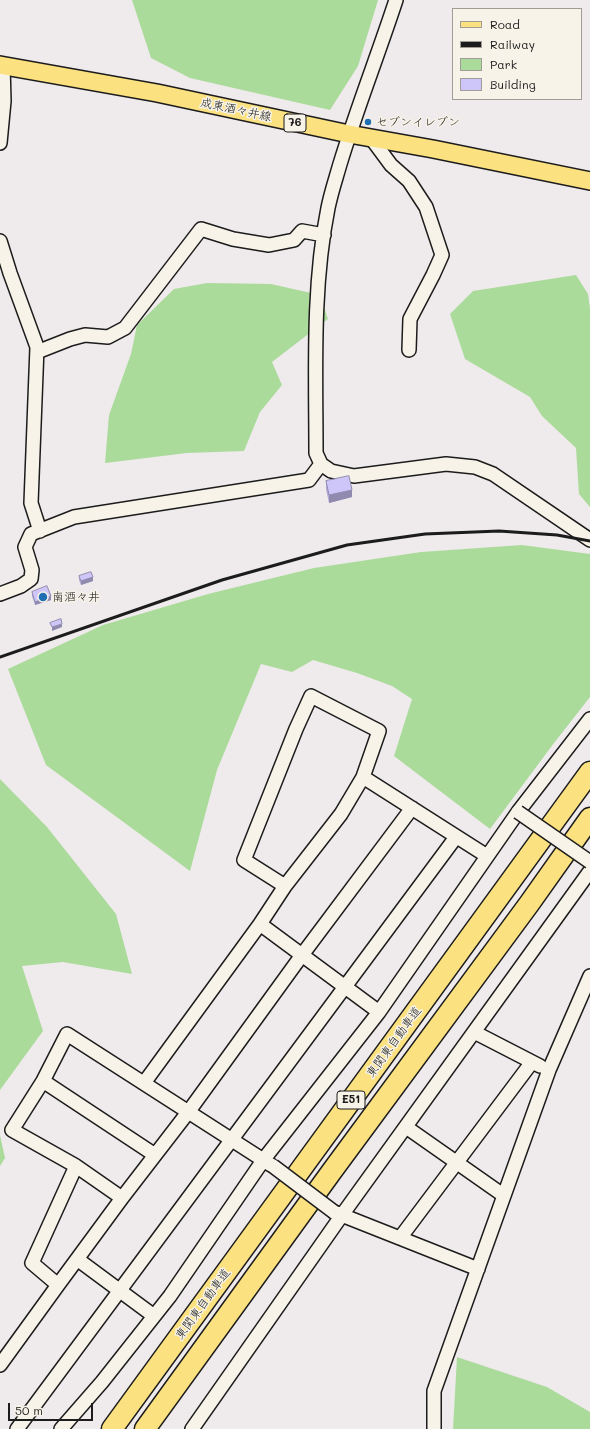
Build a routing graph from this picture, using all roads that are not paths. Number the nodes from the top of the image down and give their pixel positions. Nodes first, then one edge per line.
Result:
1 (396, 0) edge
2 (2, 65) edge
3 (349, 134) junction
4 (371, 138) junction
5 (0, 143) edge
6 (590, 182) edge
7 (324, 235) junction
8 (0, 241) edge
9 (409, 350) dead end
10 (37, 352) junction
11 (322, 464) junction
12 (576, 530) junction
13 (590, 530) edge
14 (40, 531) junction
15 (590, 540) edge
16 (0, 594) edge
17 (590, 719) edge
18 (590, 772) edge
19 (363, 776) junction
20 (412, 808) junction
21 (518, 812) junction
22 (590, 818) edge
23 (456, 836) junction
24 (487, 856) junction
25 (590, 862) edge
26 (590, 872) edge
27 (285, 886) junction
28 (260, 924) junction
29 (302, 955) junction
30 (589, 978) edge
31 (345, 987) junction
32 (379, 1012) junction
33 (474, 1032) junction
34 (532, 1062) junction
35 (549, 1070) junction
36 (43, 1081) junction
37 (144, 1083) junction
38 (189, 1112) junction
39 (406, 1127) junction
40 (233, 1140) junction
41 (155, 1156) junction
42 (268, 1163) junction
43 (456, 1163) junction
44 (76, 1166) junction
45 (503, 1195) junction
46 (122, 1198) junction
47 (338, 1214) junction
48 (400, 1238) junction
49 (77, 1259) junction
50 (478, 1269) junction
51 (58, 1284) junction
52 (120, 1291) junction
53 (154, 1316) junction
54 (0, 1365) edge
55 (17, 1429) edge
56 (61, 1429) edge
57 (112, 1429) edge
58 (145, 1429) edge
59 (192, 1429) edge
60 (434, 1429) edge

1 - 3 street
2 - 3 main road, 成東酒々井線 / 76
2 - 5 street
3 - 4 main road, 成東酒々井線 / 76
3 - 7 street
4 - 6 main road, 成東酒々井線 / 76
4 - 9 street
7 - 10 street
7 - 11 street
8 - 10 street
10 - 14 street
11 - 12 street
11 - 14 street
12 - 13 street
12 - 15 street
14 - 16 street
17 - 21 street
18 - 57 highway, 東関東自動車道 / E51
19 - 20 street
19 - 27 street
19 - 27 street
20 - 23 street
20 - 29 street
21 - 24 street
21 - 25 street, bridge
22 - 58 highway, E51
23 - 24 street
23 - 31 street
24 - 32 street
26 - 33 street
27 - 28 street
28 - 29 street
28 - 37 street
29 - 31 street
29 - 38 street
30 - 35 street
31 - 32 street
31 - 40 street
32 - 42 street
33 - 34 street
33 - 39 street
34 - 35 street
34 - 43 street
35 - 45 street
36 - 37 street
36 - 41 street
36 - 44 street
37 - 38 street
38 - 40 street
38 - 41 street
39 - 43 street
39 - 47 street
40 - 42 street
40 - 52 street
41 - 46 street
42 - 47 street, bridge
42 - 53 street
43 - 45 street
43 - 48 street
44 - 46 street
44 - 51 street
45 - 50 street
46 - 49 street
47 - 48 street
47 - 59 street
48 - 50 street
49 - 51 street
49 - 52 street
50 - 60 street
51 - 54 street
52 - 53 street
52 - 55 street
53 - 56 street

